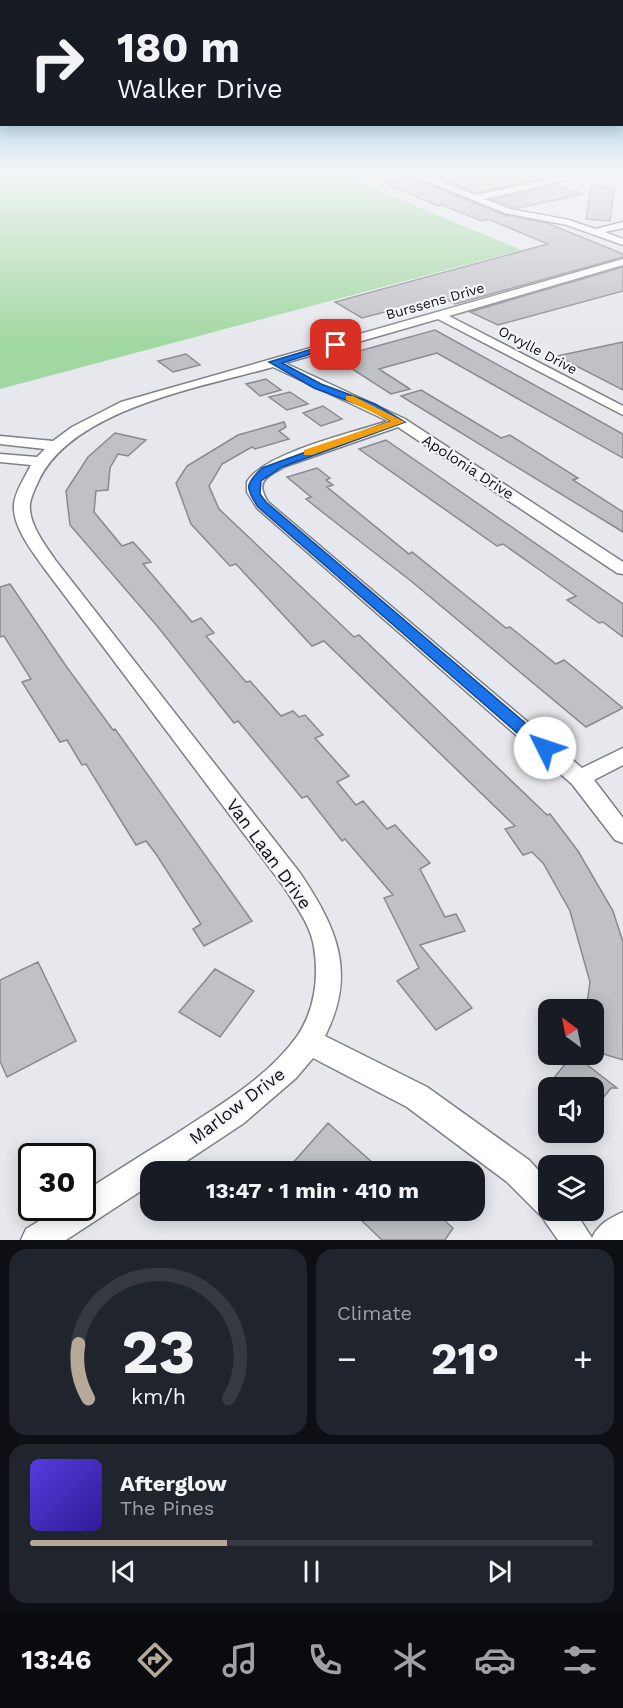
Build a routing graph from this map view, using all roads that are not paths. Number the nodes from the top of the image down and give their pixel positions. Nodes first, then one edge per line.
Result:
1 (588, 230) edge
2 (604, 230) edge
3 (595, 232) junction
4 (623, 242) edge
5 (623, 262) edge
6 (439, 315) junction
7 (273, 362) junction
8 (623, 411) edge
9 (400, 422) junction
10 (0, 440) edge
11 (56, 447) junction
12 (0, 458) edge
13 (40, 462) junction
14 (623, 569) edge
15 (623, 756) edge
16 (580, 778) junction
17 (623, 834) edge
18 (310, 1042) junction
19 (538, 1192) edge
20 (563, 1221) edge
21 (623, 1228) edge
22 (37, 1240) edge
23 (577, 1240) edge
24 (607, 1240) edge

1 - 3 street
2 - 3 street
3 - 4 street
5 - 6 street, Burssens Drive
6 - 7 street, Burssens Drive
6 - 8 street, Orvylle Drive
7 - 9 street, Apolonia Drive
7 - 11 street, Burssens Drive
9 - 14 street, Apolonia Drive
9 - 16 street
10 - 11 street
11 - 13 street, Van Laan Drive
12 - 13 street
13 - 18 street, Van Laan Drive
15 - 16 street
16 - 17 street
18 - 19 street
18 - 22 street, Marlow Drive
20 - 23 street
21 - 24 street

